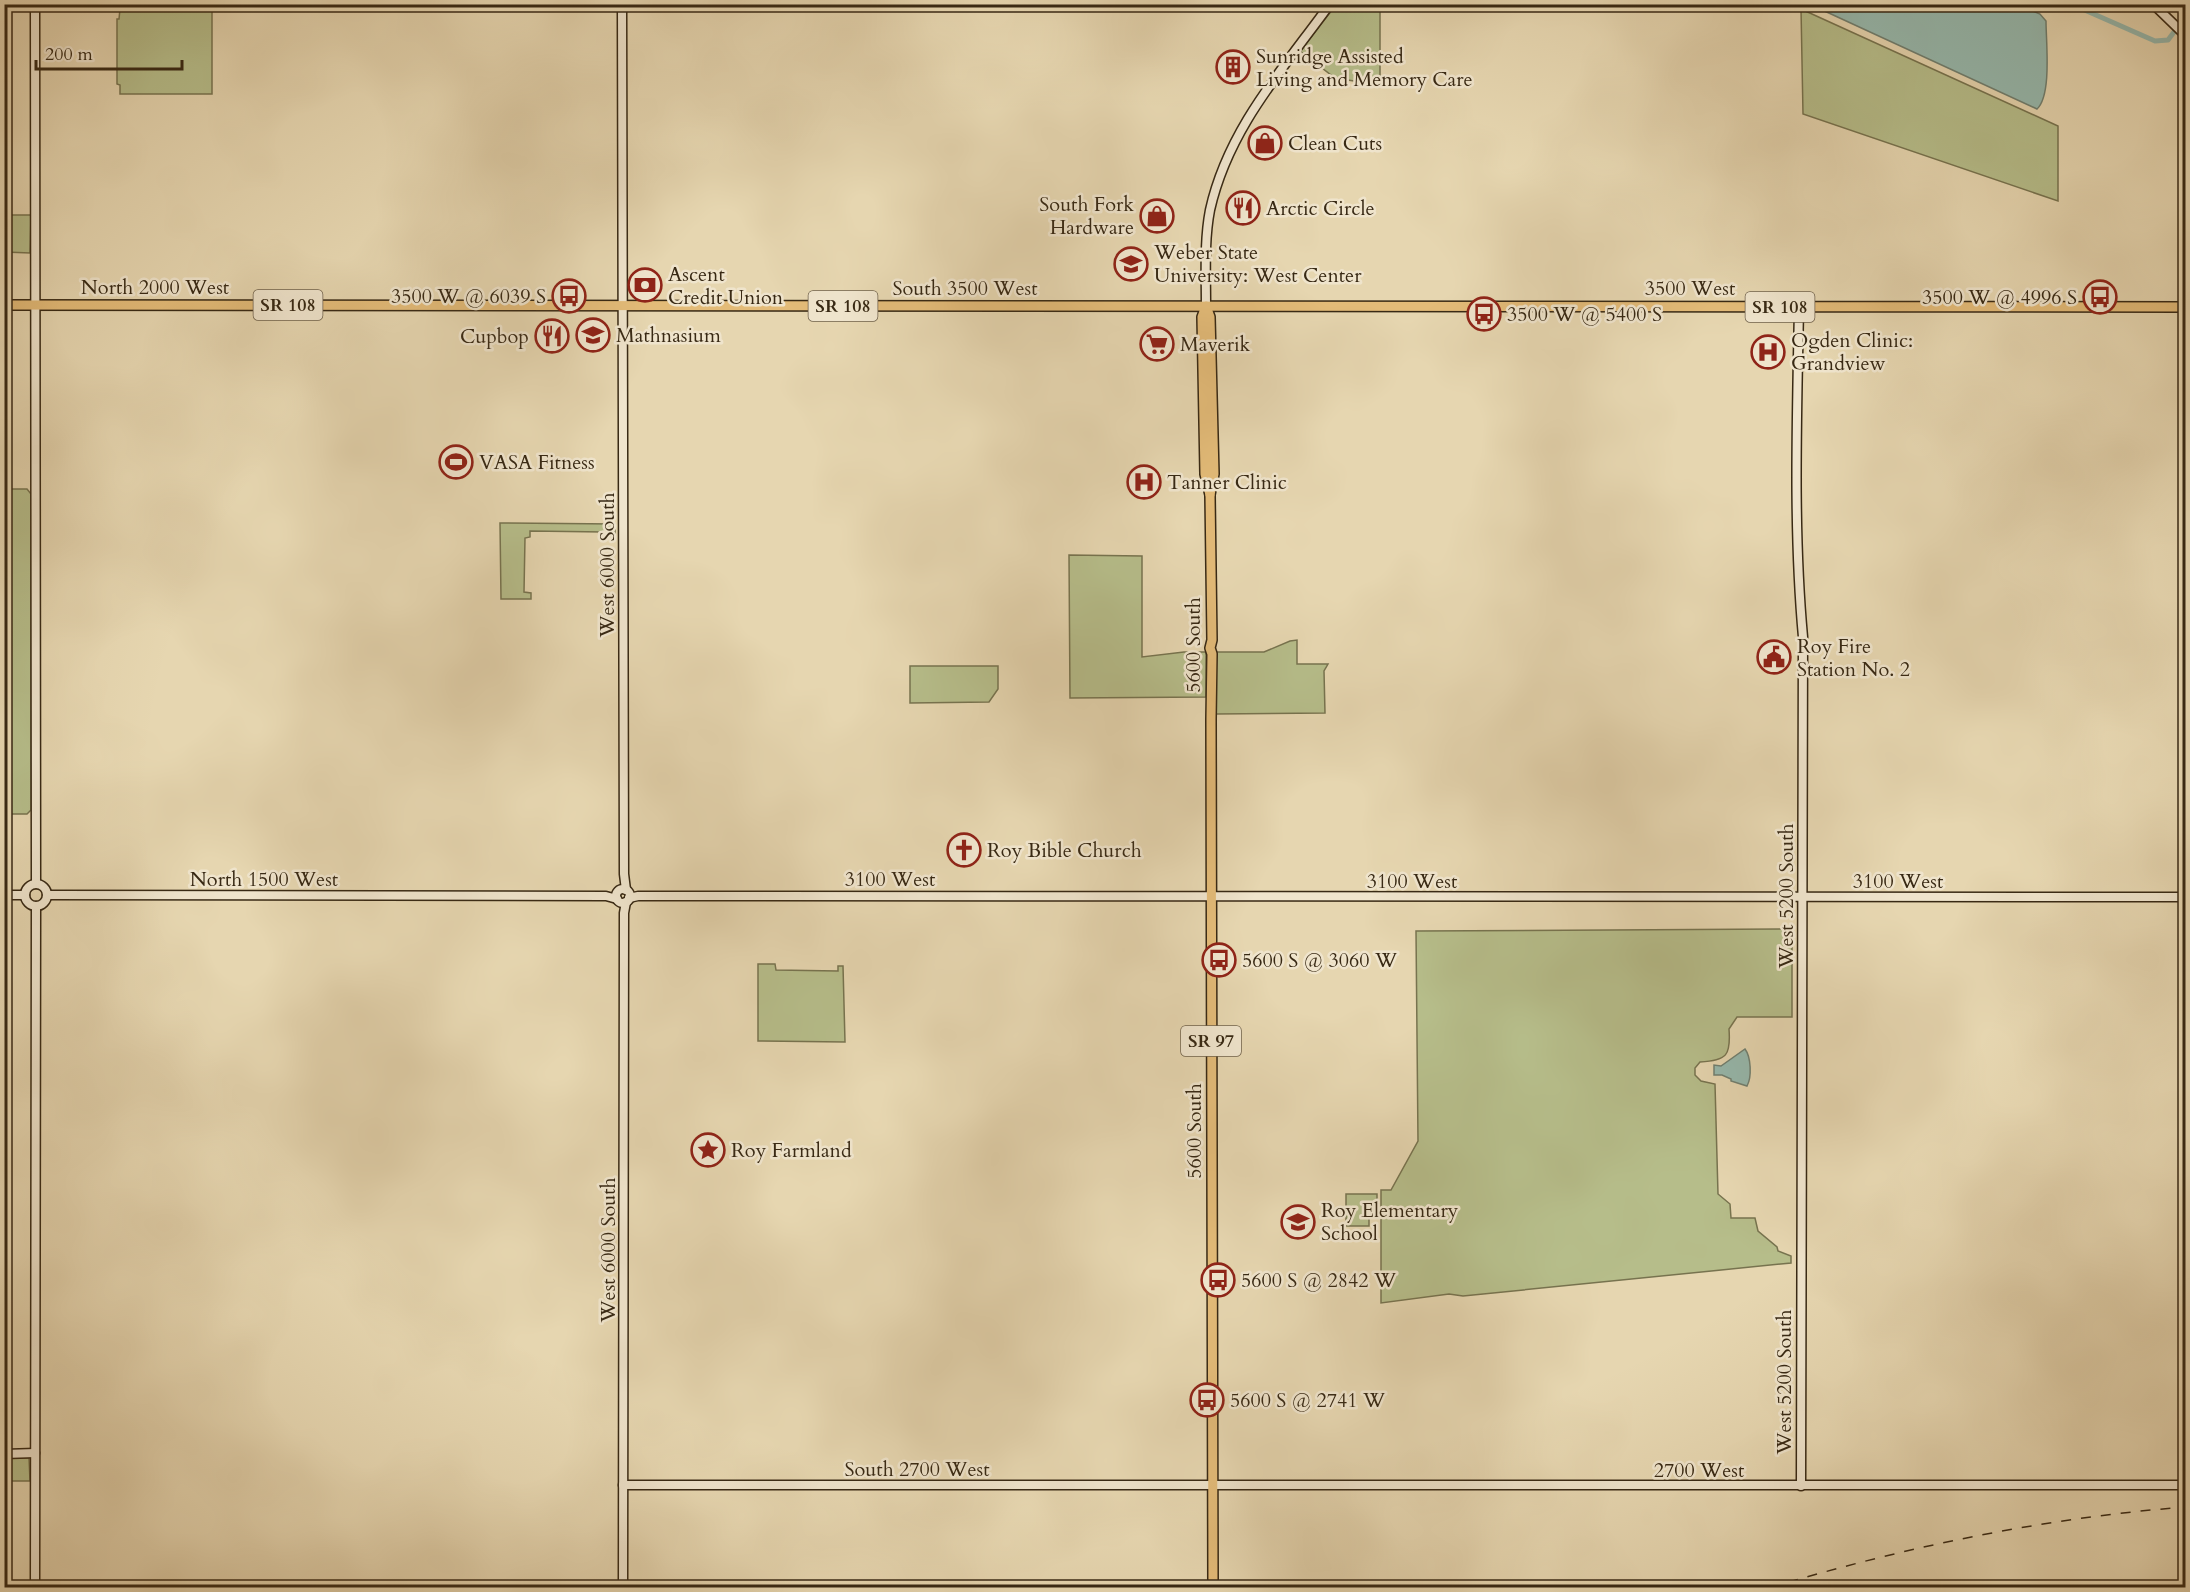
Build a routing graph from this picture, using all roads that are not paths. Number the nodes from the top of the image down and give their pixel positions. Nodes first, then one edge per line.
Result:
1 (35, 4) edge
2 (622, 4) edge
3 (1330, 4) edge
4 (2153, 4) edge
5 (2180, 31) edge
6 (4, 305) edge
7 (35, 305) junction
8 (485, 305) joint
9 (622, 305) junction
10 (1206, 306) junction
11 (1374, 306) joint
12 (1798, 307) junction
13 (2186, 307) edge
14 (36, 884) junction
15 (4, 895) edge
16 (25, 895) junction
17 (47, 895) junction
18 (481, 895) joint
19 (625, 896) junction
20 (1211, 897) junction
21 (2186, 897) edge
22 (1802, 898) junction
23 (36, 906) junction
24 (35, 1453) junction
25 (4, 1454) edge
26 (623, 1485) junction
27 (2186, 1485) edge
28 (1801, 1486) junction
29 (1212, 1487) junction
30 (35, 1587) edge
31 (623, 1587) edge
32 (1213, 1587) edge

1 - 7 street
2 - 9 street, West 6000 South
3 - 10 street, SR 97
4 - 5 street
6 - 7 main road, North 2000 West / SR 108
7 - 8 main road, North 2000 West / SR 108
7 - 14 street
8 - 9 main road, South 3500 West / SR 108
9 - 10 main road, South 3500 West / SR 108
9 - 19 street, West 6000 South
10 - 11 main road, South 3500 West / SR 108
10 - 20 main road, 5600 South / SR 97
11 - 12 main road, 3500 West / SR 108
12 - 13 main road, 3500 West / SR 108
12 - 22 street, West 5200 South
14 - 16 street
14 - 17 street
15 - 16 street
16 - 23 street
17 - 18 street, North 1500 West
17 - 23 street
18 - 19 street, 3100 West
19 - 20 street, 3100 West
19 - 26 street, West 6000 South
20 - 22 street, 3100 West
20 - 29 main road, 5600 South / SR 97
21 - 22 street, 3100 West
22 - 28 street, West 5200 South
23 - 24 street
24 - 25 street
24 - 30 street
26 - 29 street, South 2700 West
26 - 31 street, West 6000 South
27 - 28 street, 2700 West
28 - 29 street, 2700 West
29 - 32 main road, 5600 South / SR 97

